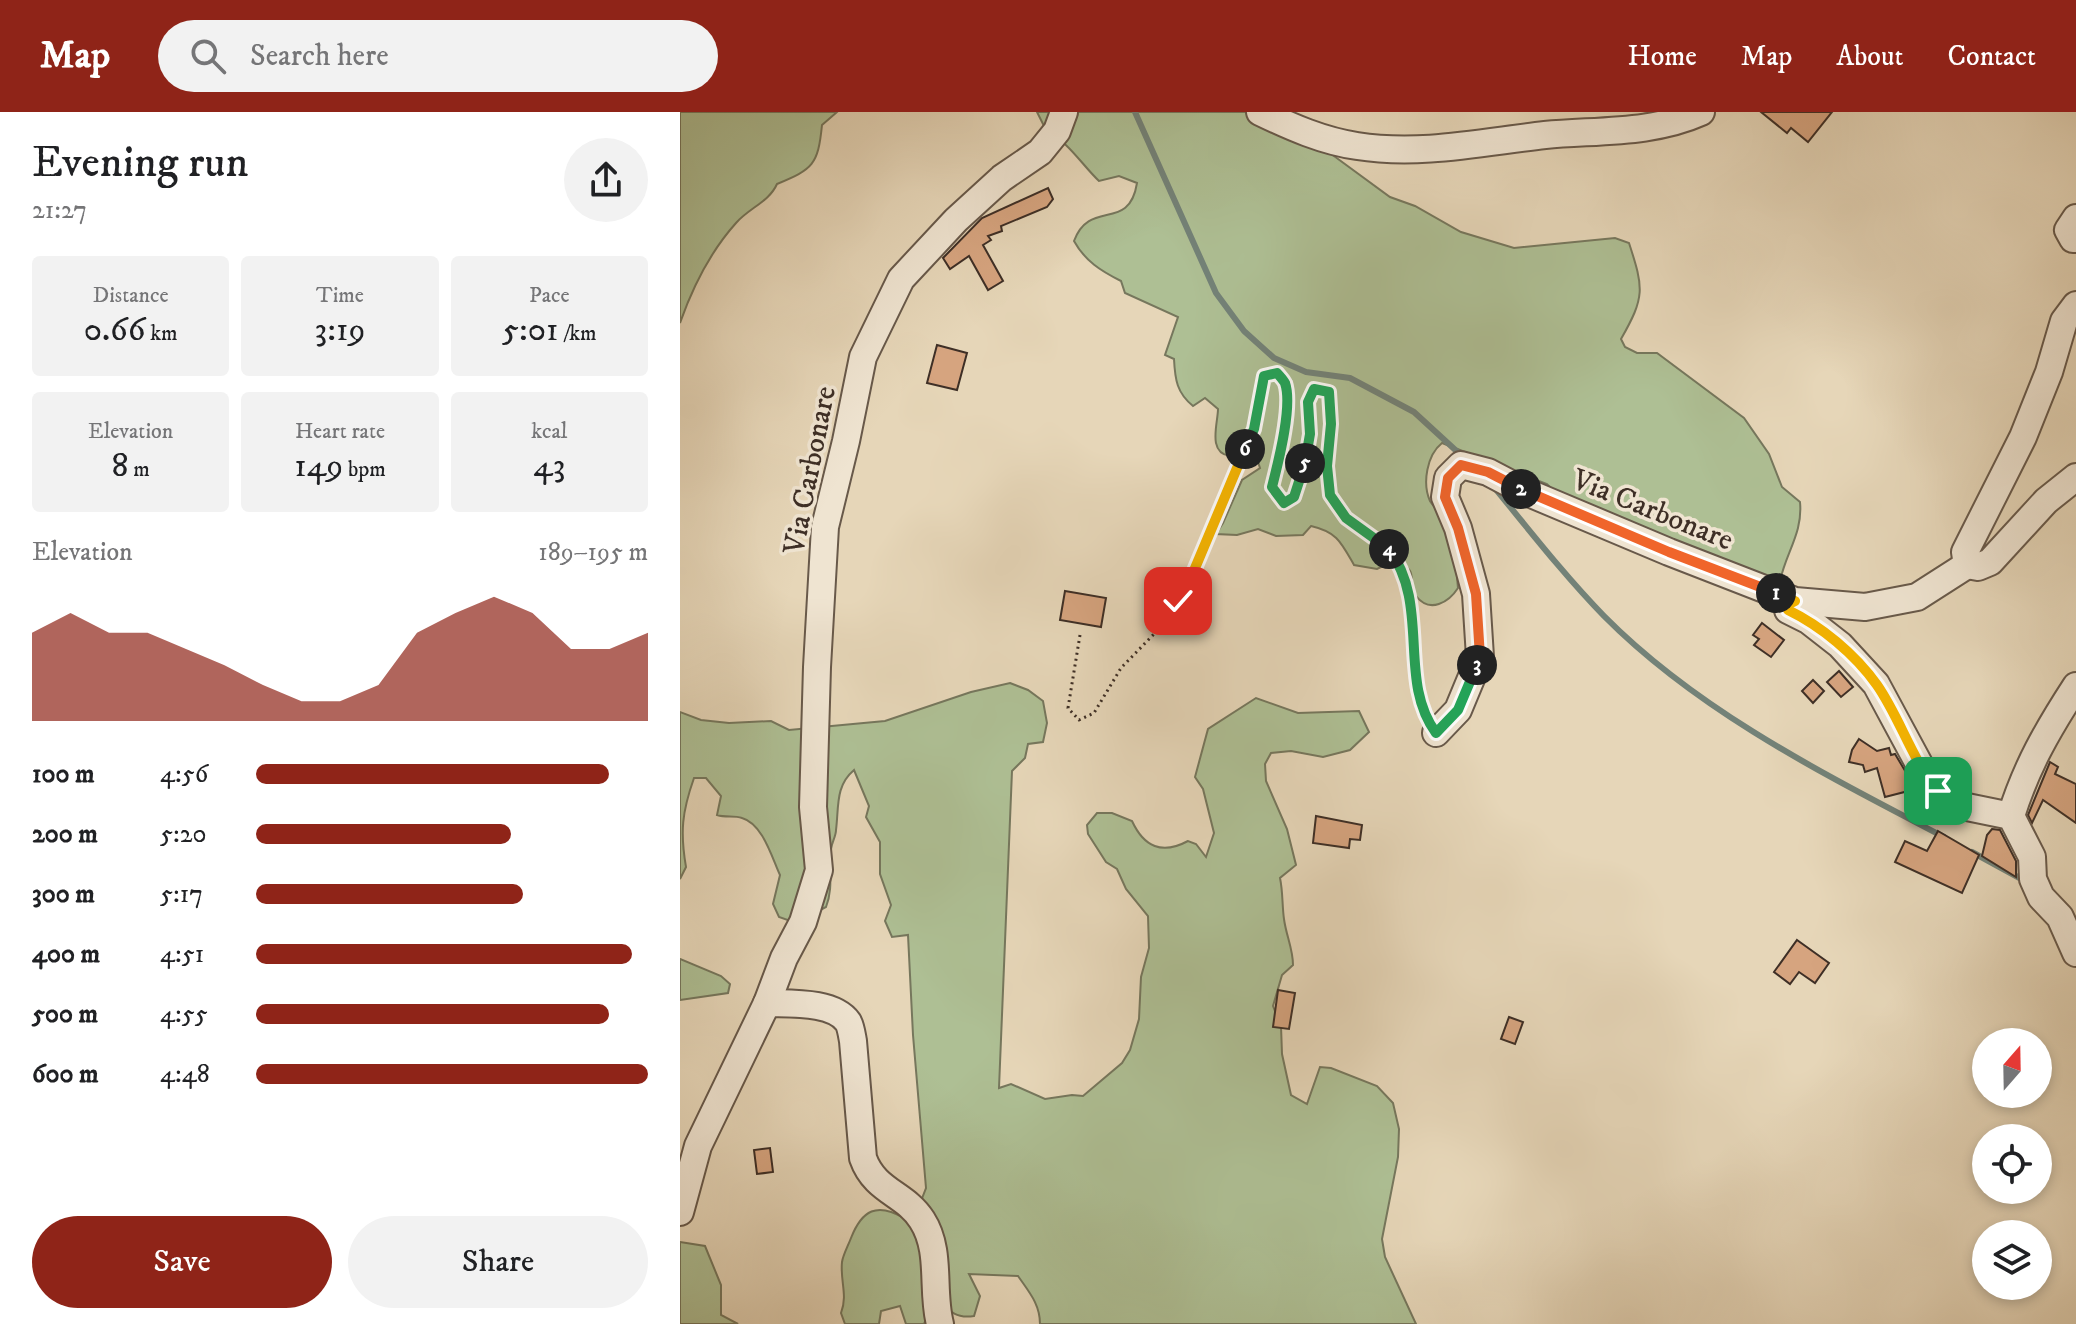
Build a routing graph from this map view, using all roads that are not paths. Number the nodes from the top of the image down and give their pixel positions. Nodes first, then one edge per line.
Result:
1 (1064, 112) edge
2 (1260, 112) edge
3 (1701, 112) edge
4 (2076, 218) edge
5 (2076, 239) edge
6 (2076, 305) edge
7 (2076, 477) edge
8 (1967, 565) junction
9 (1795, 601) junction
10 (2076, 686) edge
11 (1436, 733) road end
12 (2011, 816) junction
13 (2076, 953) edge
14 (767, 1003) junction
15 (680, 1212) edge
16 (940, 1324) edge

1 - 14 street, Via Carbonare
2 - 3 street
4 - 5 street
6 - 8 street
7 - 8 street, Via Carbonare
8 - 9 street, Via Carbonare
9 - 11 street, Via Carbonare
9 - 12 street
10 - 12 street
12 - 13 street
14 - 15 street, Via Carbonare
14 - 16 street

